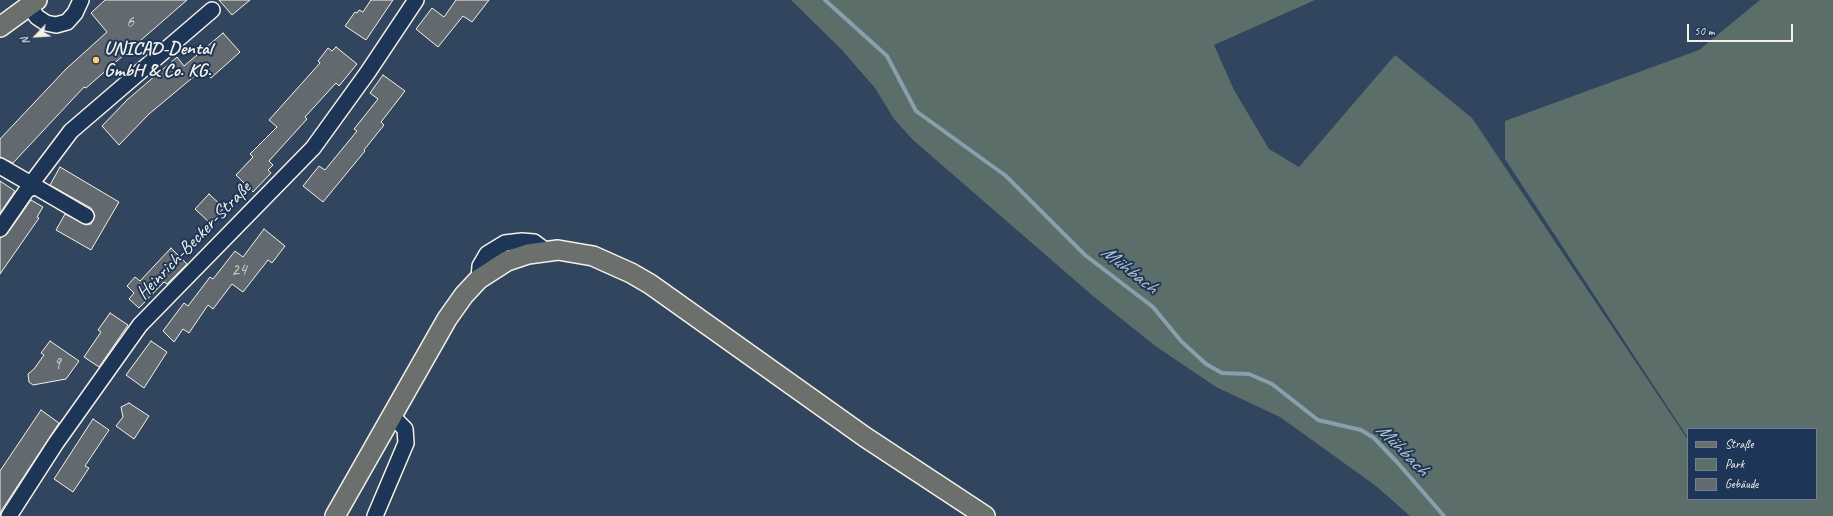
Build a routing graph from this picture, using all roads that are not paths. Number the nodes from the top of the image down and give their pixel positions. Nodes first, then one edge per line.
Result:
1 (81, 0) edge
2 (416, 0) edge
3 (33, 3) edge
4 (212, 10) dead end
5 (0, 27) edge
6 (0, 166) edge
7 (31, 186) junction
8 (86, 216) dead end
9 (0, 229) edge
10 (392, 416) junction
11 (9, 516) edge
12 (335, 516) edge
13 (375, 516) edge
14 (985, 516) edge

1 - 3 street
2 - 11 street, Heinrich-Becker-Straße
3 - 5 main road
4 - 7 street
6 - 7 street
7 - 8 street
7 - 9 street
10 - 12 main road
10 - 13 street
10 - 14 main road

